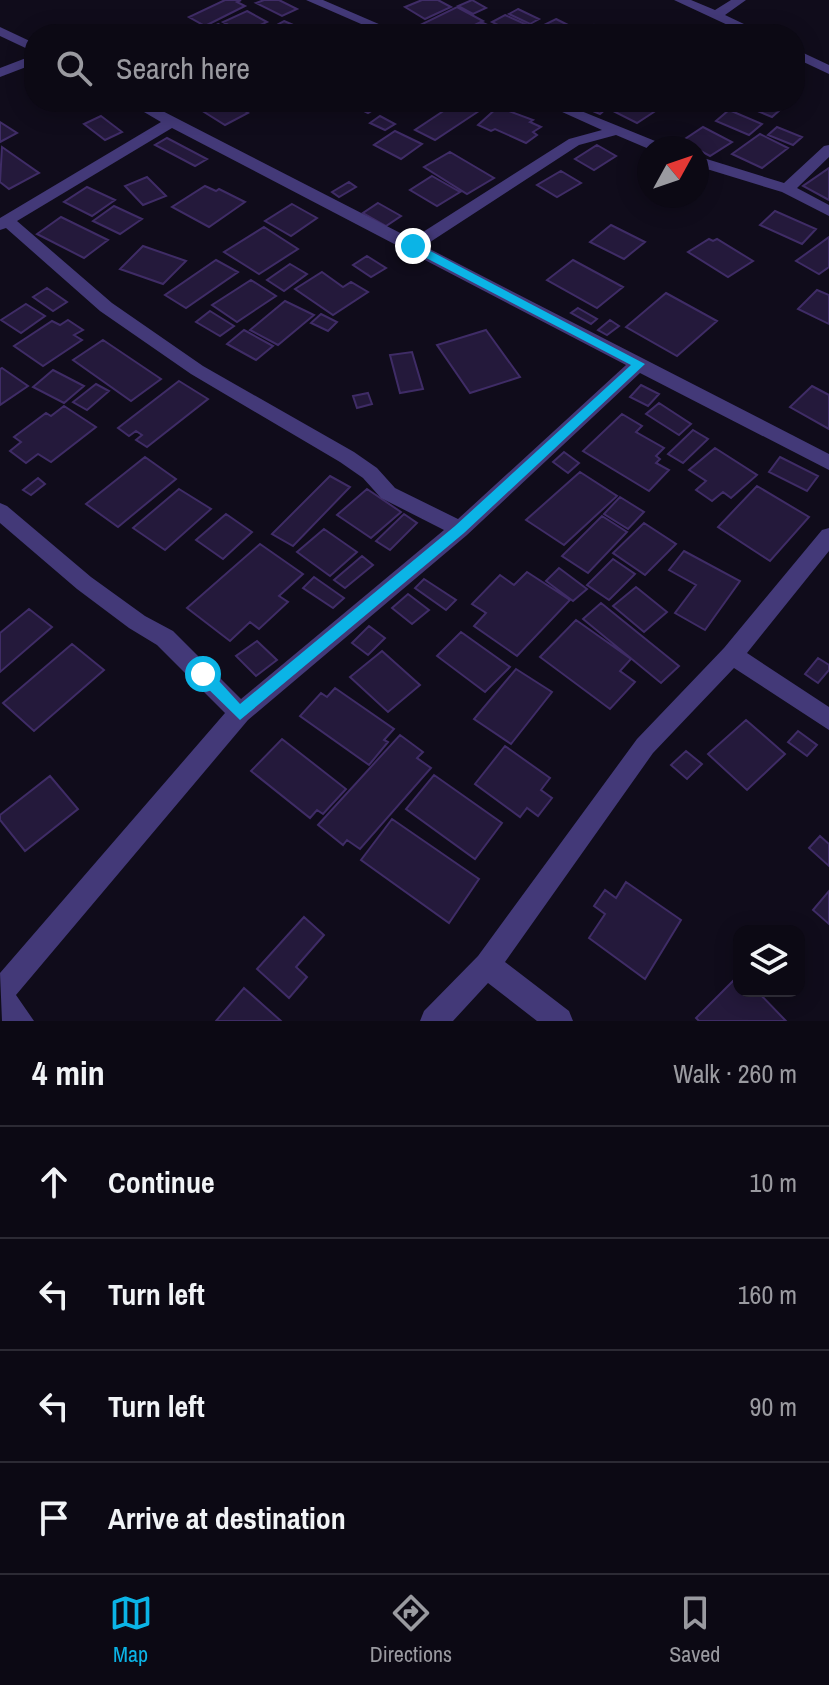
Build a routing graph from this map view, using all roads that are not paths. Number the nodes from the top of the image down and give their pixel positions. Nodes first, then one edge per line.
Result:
1 (312, 0) edge
2 (680, 0) edge
3 (740, 0) edge
4 (716, 15) junction
5 (371, 24) edge
6 (736, 24) edge
7 (0, 31) edge
8 (24, 43) edge
9 (805, 58) edge
10 (24, 63) edge
11 (829, 70) edge
12 (0, 73) edge
13 (152, 112) edge
14 (570, 112) edge
15 (171, 122) junction
16 (614, 131) junction
17 (637, 140) edge
18 (829, 149) edge
19 (709, 165) edge
20 (787, 189) junction
21 (829, 211) edge
22 (4, 223) edge
23 (413, 246) junction
24 (639, 364) junction
25 (829, 463) edge
26 (0, 511) edge
27 (460, 529) junction
28 (829, 536) edge
29 (732, 655) junction
30 (240, 713) junction
31 (829, 720) edge
32 (487, 965) junction
33 (0, 996) edge
34 (20, 1021) edge
35 (434, 1021) edge
36 (559, 1021) edge

1 - 5 street
2 - 4 street
3 - 4 street
4 - 6 street
7 - 8 street
9 - 11 street
10 - 12 street
13 - 15 street
14 - 16 street
15 - 22 street
15 - 23 street
16 - 17 street
16 - 23 street
18 - 20 street
19 - 20 street
20 - 21 street
22 - 27 street
23 - 24 street
24 - 25 street
24 - 27 street
26 - 30 street
27 - 30 street
28 - 29 street
29 - 31 street
29 - 32 street
30 - 33 street
32 - 35 street
32 - 36 street
33 - 34 street

